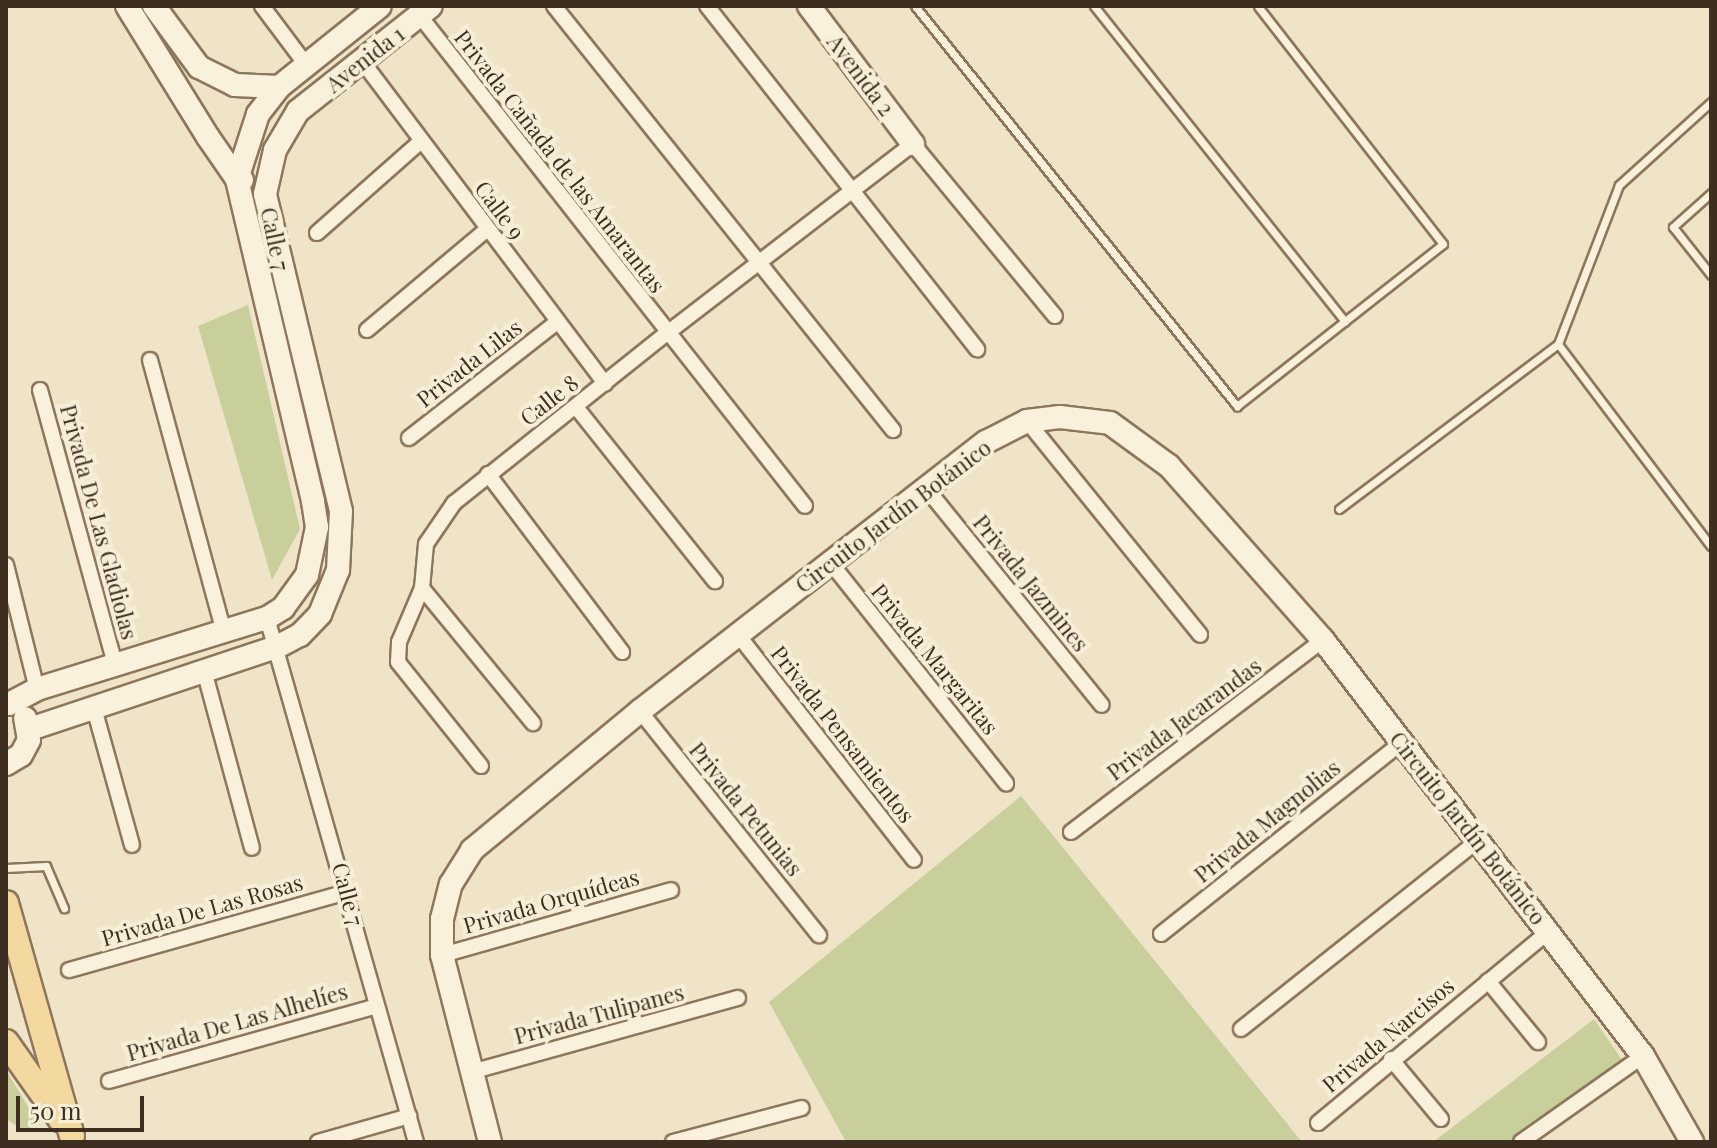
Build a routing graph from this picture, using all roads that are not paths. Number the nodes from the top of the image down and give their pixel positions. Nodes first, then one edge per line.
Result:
1 (127, 6) edge
2 (154, 6) edge
3 (262, 6) edge
4 (380, 6) edge
5 (554, 6) edge
6 (707, 6) edge
7 (809, 6) edge
8 (916, 6) edge
9 (1094, 6) edge
10 (1258, 6) edge
11 (426, 11) edge
12 (362, 61) junction
13 (307, 66) junction
14 (279, 87) junction
15 (1711, 102) edge
16 (298, 111) joint
17 (421, 141) junction
18 (913, 144) junction
19 (237, 179) junction
20 (267, 184) junction
21 (852, 193) junction
22 (1711, 193) edge
23 (486, 230) junction
24 (317, 233) dead end
25 (759, 265) junction
26 (1711, 275) edge
27 (1055, 316) dead end
28 (1345, 321) junction
29 (557, 322) junction
30 (367, 330) dead end
31 (666, 334) junction
32 (1558, 344) junction
33 (977, 349) dead end
34 (150, 360) dead end
35 (605, 384) junction
36 (40, 390) dead end
37 (576, 407) junction
38 (1027, 421) junction
39 (893, 430) dead end
40 (409, 438) dead end
41 (488, 474) junction
42 (926, 488) junction
43 (805, 506) dead end
44 (1339, 509) dead end
45 (1711, 546) edge
46 (830, 562) junction
47 (6, 565) edge
48 (715, 581) dead end
49 (422, 588) junction
50 (12, 618) edge
51 (267, 618) junction
52 (224, 632) junction
53 (1200, 635) dead end
54 (739, 636) junction
55 (1323, 640) junction
56 (277, 647) junction
57 (622, 652) dead end
58 (115, 665) junction
59 (205, 674) junction
60 (37, 689) junction
61 (8, 704) edge
62 (1102, 705) dead end
63 (94, 708) junction
64 (640, 711) junction
65 (533, 723) dead end
66 (30, 729) junction
67 (1401, 743) junction
68 (6, 764) edge
69 (481, 766) dead end
70 (1006, 783) dead end
71 (1071, 832) dead end
72 (1477, 841) junction
73 (132, 845) dead end
74 (252, 848) dead end
75 (914, 860) dead end
76 (6, 868) edge
77 (671, 890) dead end
78 (347, 892) junction
79 (6, 903) edge
80 (64, 908) dead end
81 (1549, 931) junction
82 (1161, 934) dead end
83 (819, 935) dead end
84 (442, 955) junction
85 (69, 970) dead end
86 (1488, 981) junction
87 (738, 998) dead end
88 (377, 1006) junction
89 (1241, 1029) dead end
90 (6, 1042) edge
91 (1538, 1042) dead end
92 (1643, 1056) junction
93 (1391, 1059) junction
94 (471, 1072) junction
95 (109, 1081) dead end
96 (802, 1108) dead end
97 (409, 1116) junction
98 (1441, 1119) dead end
99 (1318, 1123) dead end
100 (74, 1139) edge
101 (318, 1142) edge
102 (416, 1142) edge
103 (490, 1142) edge
104 (673, 1142) edge
105 (1521, 1142) edge
106 (1692, 1142) edge

1 - 19 street, Calle 7
2 - 14 street
3 - 13 street
4 - 13 street, Avenida 1
5 - 25 street
6 - 21 street
7 - 18 street, Avenida 2
8 - 28 lane
9 - 28 lane
10 - 28 lane
11 - 12 street, Avenida 1
11 - 31 street, Privada Cañada de las Amarantas
12 - 16 street, Avenida 1
12 - 17 street, Calle 9
13 - 14 street, Avenida 1
14 - 19 street
15 - 32 lane
16 - 20 street, Calle 7
17 - 23 street, Calle 9
17 - 24 street
18 - 21 street, Calle 8
18 - 27 street
19 - 20 street, Calle 7
19 - 51 street, Calle 7
20 - 56 street, Calle 7
21 - 25 street, Calle 8
21 - 33 street
22 - 26 lane
23 - 29 street, Calle 9
23 - 30 street
25 - 31 street, Calle 8
25 - 39 street
29 - 35 street, Calle 9
29 - 40 street, Privada Lilas
31 - 35 street, Calle 8
31 - 43 street, Privada Cañada de las Amarantas
32 - 44 lane
32 - 45 lane
34 - 52 street
35 - 37 street, Calle 8
36 - 58 street, Privada De Las Gladiolas
37 - 41 street, Calle 8
37 - 48 street
38 - 42 street, Circuito Jardín Botánico
38 - 53 street
38 - 55 street, Circuito Jardín Botánico
41 - 49 street, Calle 8
41 - 57 street
42 - 46 street, Circuito Jardín Botánico
42 - 62 street, Privada Jazmines
46 - 54 street, Circuito Jardín Botánico
46 - 70 street, Privada Margaritas
47 - 50 street
49 - 65 street
49 - 69 street, Calle 8
50 - 60 street
51 - 52 street
51 - 56 street, Calle 7
52 - 58 street
54 - 64 street, Circuito Jardín Botánico
54 - 75 street, Privada Pensamientos
55 - 67 street, Circuito Jardín Botánico
55 - 71 street, Privada Jacarandas
56 - 59 street
56 - 78 street, Calle 7
58 - 60 street
59 - 63 street
59 - 74 street
60 - 61 street
61 - 66 street
63 - 66 street
63 - 73 street
64 - 83 street, Privada Petunias
64 - 84 street, Circuito Jardín Botánico
66 - 68 street
67 - 72 street, Circuito Jardín Botánico
67 - 82 street, Privada Magnolias
72 - 81 street, Circuito Jardín Botánico
72 - 89 street
76 - 80 lane
77 - 84 street, Privada Orquídeas
78 - 85 street, Privada De Las Rosas
78 - 88 street, Calle 7
79 - 100 main road
81 - 86 street, Privada Narcisos
81 - 92 street, Circuito Jardín Botánico
84 - 94 street, Circuito Jardín Botánico
86 - 91 street, Privada Narcisos
86 - 93 street, Privada Narcisos
87 - 94 street, Privada Tulipanes
88 - 95 street, Privada De Las Alhelíes
88 - 97 street, Calle 7
90 - 100 main road
92 - 105 street
92 - 106 street, Circuito Jardín Botánico
93 - 98 street
93 - 99 street, Privada Narcisos
94 - 103 street, Circuito Jardín Botánico
96 - 104 street
97 - 101 street
97 - 102 street, Calle 7

